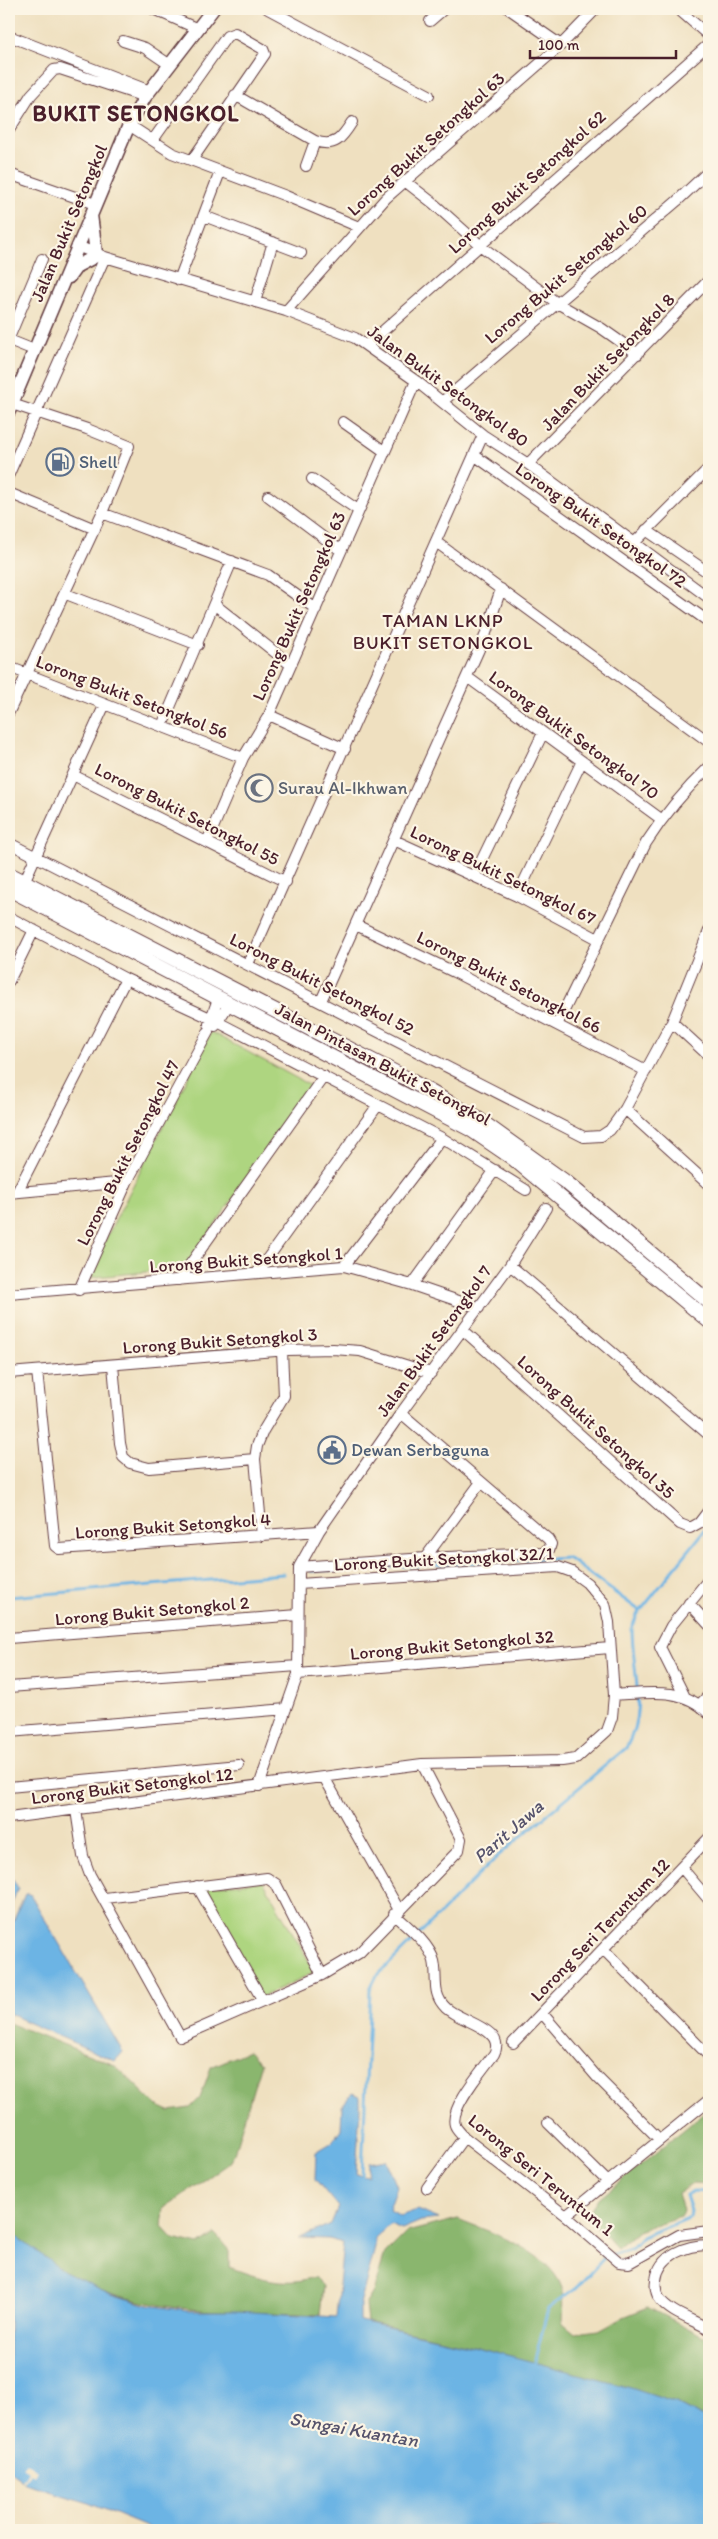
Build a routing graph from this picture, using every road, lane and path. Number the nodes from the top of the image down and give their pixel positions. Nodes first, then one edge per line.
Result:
1 (153, 9) edge
2 (213, 9) edge
3 (268, 9) edge
4 (444, 9) edge
5 (509, 9) edge
6 (596, 9) edge
7 (678, 9) edge
8 (430, 20) dead end
9 (198, 29) junction
10 (9, 36) edge
11 (709, 36) edge
12 (123, 40) dead end
13 (709, 44) edge
14 (561, 45) junction
15 (170, 66) junction
16 (148, 94) junction
17 (236, 95) junction
18 (429, 95) dead end
19 (352, 122) dead end
20 (129, 125) junction
21 (9, 130) edge
22 (153, 140) junction
23 (315, 141) junction
24 (192, 160) junction
25 (306, 166) dead end
26 (709, 171) edge
27 (220, 172) junction
28 (9, 174) edge
29 (406, 182) junction
30 (93, 208) junction
31 (204, 216) junction
32 (359, 227) junction
33 (273, 242) junction
34 (77, 246) junction
35 (481, 246) junction
36 (301, 253) dead end
37 (100, 255) junction
38 (42, 259) dead end
39 (179, 280) junction
40 (709, 280) edge
41 (62, 285) junction
42 (255, 302) junction
43 (557, 303) junction
44 (286, 311) junction
45 (9, 339) edge
46 (367, 345) junction
47 (34, 350) junction
48 (638, 354) junction
49 (416, 381) junction
50 (442, 402) junction
51 (10, 408) edge
52 (36, 412) junction
53 (343, 422) dead end
54 (483, 434) junction
55 (384, 451) junction
56 (474, 455) junction
57 (528, 464) junction
58 (709, 468) edge
59 (9, 474) edge
60 (312, 479) dead end
61 (9, 493) edge
62 (268, 496) dead end
63 (358, 510) junction
64 (102, 514) junction
65 (94, 529) junction
66 (646, 530) junction
67 (436, 542) junction
68 (634, 543) junction
69 (340, 550) junction
70 (232, 561) junction
71 (709, 573) edge
72 (502, 589) junction
73 (66, 594) junction
74 (709, 598) edge
75 (214, 604) junction
76 (316, 609) junction
77 (709, 622) edge
78 (198, 645) junction
79 (291, 665) junction
80 (9, 667) edge
81 (26, 674) junction
82 (467, 677) junction
83 (105, 704) junction
84 (9, 712) edge
85 (269, 715) junction
86 (162, 726) junction
87 (543, 733) junction
88 (709, 742) edge
89 (345, 749) junction
90 (243, 758) junction
91 (582, 761) junction
92 (709, 767) edge
93 (73, 775) junction
94 (662, 820) junction
95 (394, 840) junction
96 (207, 842) junction
97 (9, 843) edge
98 (35, 860) junction
99 (9, 874) edge
100 (474, 876) junction
101 (26, 878) junction
102 (286, 882) junction
103 (9, 888) edge
104 (517, 896) junction
105 (9, 917) edge
106 (356, 925) junction
107 (34, 930) junction
108 (709, 931) edge
109 (598, 940) junction
110 (248, 964) junction
111 (126, 979) junction
112 (9, 981) edge
113 (321, 1001) junction
114 (223, 1002) junction
115 (214, 1021) junction
116 (672, 1022) junction
117 (557, 1025) junction
118 (709, 1056) edge
119 (646, 1071) junction
120 (324, 1076) junction
121 (378, 1105) junction
122 (625, 1109) junction
123 (442, 1138) junction
124 (495, 1170) junction
125 (127, 1182) junction
126 (709, 1185) edge
127 (526, 1190) dead end
128 (13, 1193) edge
129 (546, 1208) dead end
130 (510, 1265) junction
131 (344, 1266) junction
132 (257, 1273) junction
133 (179, 1280) junction
134 (412, 1285) junction
135 (79, 1290) junction
136 (9, 1294) edge
137 (709, 1302) edge
138 (479, 1308) junction
139 (709, 1321) edge
140 (462, 1329) junction
141 (282, 1351) junction
142 (113, 1365) junction
143 (37, 1371) junction
144 (9, 1373) edge
145 (430, 1373) junction
146 (401, 1414) junction
147 (709, 1435) edge
148 (255, 1459) junction
149 (481, 1482) junction
150 (709, 1510) edge
151 (320, 1531) junction
152 (262, 1536) junction
153 (425, 1558) junction
154 (299, 1567) junction
155 (709, 1579) edge
156 (299, 1584) junction
157 (689, 1604) junction
158 (298, 1615) junction
159 (709, 1625) edge
160 (9, 1638) edge
161 (610, 1648) junction
162 (298, 1670) junction
163 (9, 1687) edge
164 (614, 1695) junction
165 (684, 1695) junction
166 (709, 1695) edge
167 (700, 1704) junction
168 (286, 1708) junction
169 (709, 1714) edge
170 (9, 1732) edge
171 (422, 1764) junction
172 (239, 1765) dead end
173 (324, 1777) junction
174 (258, 1786) junction
175 (9, 1787) edge
176 (76, 1810) junction
177 (9, 1818) edge
178 (709, 1838) edge
179 (682, 1868) junction
180 (197, 1886) junction
181 (105, 1898) junction
182 (709, 1900) edge
183 (398, 1915) junction
184 (603, 1949) junction
185 (322, 1975) junction
186 (263, 2001) junction
187 (542, 2013) junction
188 (512, 2042) dead end
189 (709, 2056) edge
190 (709, 2100) edge
191 (548, 2123) dead end
192 (464, 2138) junction
193 (660, 2140) junction
194 (608, 2182) junction
195 (427, 2188) dead end
196 (566, 2216) junction
197 (709, 2231) edge
198 (709, 2245) edge
199 (709, 2329) edge

1 - 9 street
2 - 9 street, Jalan Bukit Setongkol
3 - 18 street
4 - 8 street
5 - 14 street
6 - 14 street, Lorong Bukit Setongkol 63
7 - 11 street
9 - 15 street, Jalan Bukit Setongkol
10 - 16 street
12 - 15 street
13 - 35 street, Lorong Bukit Setongkol 62
14 - 29 street, Lorong Bukit Setongkol 63
15 - 16 street, Jalan Bukit Setongkol
16 - 20 street, Jalan Bukit Setongkol
16 - 21 street
17 - 22 street
17 - 23 street
17 - 24 street
19 - 23 street
20 - 22 street
20 - 30 street, Jalan Bukit Setongkol
22 - 24 street
23 - 25 street
24 - 27 street
26 - 43 street, Lorong Bukit Setongkol 60
27 - 31 street
27 - 32 street
28 - 30 street
29 - 32 street, Lorong Bukit Setongkol 63
29 - 35 street
30 - 34 street, Jalan Bukit Setongkol
30 - 37 street
31 - 33 street
31 - 39 street
32 - 44 street, Lorong Bukit Setongkol 63
33 - 36 street
33 - 42 street
34 - 37 street, Jalan Bukit Setongkol 80
34 - 41 street, Jalan Bukit Setongkol
35 - 43 street
35 - 46 street, Lorong Bukit Setongkol 62
37 - 39 street, Jalan Bukit Setongkol 80
37 - 41 street
37 - 52 street
38 - 45 street, Jalan Bukit Setongkol
39 - 42 street, Jalan Bukit Setongkol 80
40 - 48 street, Jalan Bukit Setongkol 8
41 - 47 street, Jalan Bukit Setongkol
42 - 44 street, Jalan Bukit Setongkol 80
43 - 48 street
43 - 50 street, Lorong Bukit Setongkol 60
44 - 46 street, Jalan Bukit Setongkol 80
45 - 47 street
46 - 49 street, Jalan Bukit Setongkol 80
47 - 51 street, Jalan Bukit Setongkol
48 - 57 street, Jalan Bukit Setongkol 8
49 - 50 street, Jalan Bukit Setongkol 80
49 - 55 street, Lorong Bukit Setongkol 63
50 - 54 street, Jalan Bukit Setongkol 80
51 - 52 street
52 - 59 street
52 - 64 street
53 - 55 street
54 - 56 street
54 - 57 street, Jalan Bukit Setongkol 80
55 - 63 street, Lorong Bukit Setongkol 63
56 - 67 street
56 - 77 street, Lorong Bukit Setongkol 72
57 - 68 street, Jalan Bukit Setongkol 80
58 - 66 street
60 - 63 street
61 - 65 street
62 - 69 street
63 - 69 street, Lorong Bukit Setongkol 63
64 - 65 street
64 - 70 street
65 - 73 street
66 - 68 street
66 - 71 street
67 - 72 street
67 - 89 street
68 - 74 street, Jalan Bukit Setongkol 80
69 - 76 street, Lorong Bukit Setongkol 63
70 - 75 street
70 - 76 street
72 - 82 street
72 - 88 street
73 - 78 street
73 - 81 street
75 - 78 street
75 - 79 street
76 - 79 street, Lorong Bukit Setongkol 63
78 - 86 street
79 - 85 street, Lorong Bukit Setongkol 63
80 - 81 street, Lorong Bukit Setongkol 56
81 - 83 street, Lorong Bukit Setongkol 56
81 - 84 street
82 - 87 street, Lorong Bukit Setongkol 70
82 - 95 street
83 - 86 street, Lorong Bukit Setongkol 56
83 - 93 street
85 - 89 street
85 - 90 street, Lorong Bukit Setongkol 63
86 - 90 street, Lorong Bukit Setongkol 56
87 - 91 street, Lorong Bukit Setongkol 70
87 - 100 street
89 - 102 street
90 - 96 street, Lorong Bukit Setongkol 63
91 - 94 street, Lorong Bukit Setongkol 70
91 - 104 street
92 - 94 street
93 - 96 street, Lorong Bukit Setongkol 55
93 - 98 street
94 - 109 street
95 - 100 street, Lorong Bukit Setongkol 67
95 - 106 street
96 - 102 street, Lorong Bukit Setongkol 55
97 - 98 street, Lorong Bukit Setongkol 52
98 - 101 street
98 - 110 street, Lorong Bukit Setongkol 52
99 - 101 main road, Jalan Pintasan Bukit Setongkol
100 - 104 street, Lorong Bukit Setongkol 67
101 - 137 main road, Jalan Pintasan Bukit Setongkol
102 - 110 street
103 - 114 main road, Jalan Pintasan Bukit Setongkol
104 - 109 street, Lorong Bukit Setongkol 67
105 - 107 street
106 - 113 street
106 - 117 street, Lorong Bukit Setongkol 66
107 - 111 street
107 - 112 street
108 - 116 street
109 - 117 street
110 - 113 street, Lorong Bukit Setongkol 52
111 - 115 street
111 - 128 street
113 - 122 street, Lorong Bukit Setongkol 52
114 - 115 street, Lorong Bukit Setongkol 47
114 - 139 main road, Jalan Pintasan Bukit Setongkol
115 - 120 street
115 - 125 street, Lorong Bukit Setongkol 47
116 - 118 street
116 - 119 street
117 - 119 street, Lorong Bukit Setongkol 66
119 - 122 street
120 - 121 street
120 - 133 street
121 - 123 street
121 - 132 street
122 - 126 street
123 - 124 street
123 - 131 street
124 - 127 street
124 - 134 street
125 - 128 street
125 - 135 street, Lorong Bukit Setongkol 47
129 - 130 street, Jalan Bukit Setongkol 7
130 - 138 street, Jalan Bukit Setongkol 7
130 - 147 street
131 - 132 street, Lorong Bukit Setongkol 1
131 - 134 street, Lorong Bukit Setongkol 1
132 - 133 street, Lorong Bukit Setongkol 1
133 - 135 street, Lorong Bukit Setongkol 1
134 - 138 street, Lorong Bukit Setongkol 1
135 - 136 street, Lorong Bukit Setongkol 1
138 - 140 street, Jalan Bukit Setongkol 7
140 - 145 street, Jalan Bukit Setongkol 7
140 - 150 street, Lorong Bukit Setongkol 35
141 - 142 street, Lorong Bukit Setongkol 3
141 - 145 street, Lorong Bukit Setongkol 3
141 - 148 street
142 - 143 street, Lorong Bukit Setongkol 3
142 - 148 street
143 - 144 street, Lorong Bukit Setongkol 3
143 - 152 street, Lorong Bukit Setongkol 4
145 - 146 street, Jalan Bukit Setongkol 7
146 - 149 street
146 - 151 street, Jalan Bukit Setongkol 7
148 - 152 street
149 - 153 street
149 - 153 street
151 - 152 street, Lorong Bukit Setongkol 4
151 - 154 street, Jalan Bukit Setongkol 7
153 - 154 street
154 - 156 street
155 - 157 street
156 - 158 street
156 - 161 street, Lorong Bukit Setongkol 32/1
157 - 159 street
157 - 165 street
158 - 160 street, Lorong Bukit Setongkol 2
158 - 162 street
161 - 162 street, Lorong Bukit Setongkol 32
161 - 164 street, Lorong Bukit Setongkol 32/1
162 - 163 street, Lorong Bukit Setongkol 32
162 - 168 street
164 - 165 street
164 - 171 street, Lorong Bukit Setongkol 32/1
165 - 167 street
166 - 167 street
167 - 169 street
168 - 170 street
168 - 174 street
171 - 173 street, Lorong Bukit Setongkol 12
171 - 183 street
172 - 175 street
173 - 174 street, Lorong Bukit Setongkol 12
173 - 183 street
174 - 176 street, Lorong Bukit Setongkol 12
176 - 177 street, Lorong Bukit Setongkol 12
176 - 181 street
178 - 179 street, Lorong Seri Teruntum 12
179 - 182 street
179 - 184 street, Lorong Seri Teruntum 12
180 - 181 street
180 - 185 street
180 - 186 street
181 - 186 street
183 - 185 street
183 - 192 street, Lorong Seri Teruntum 1
184 - 187 street, Lorong Seri Teruntum 12
184 - 189 street
185 - 186 street
187 - 188 street, Lorong Seri Teruntum 12
187 - 193 street
190 - 193 street
191 - 194 street
192 - 195 street
192 - 196 street, Lorong Seri Teruntum 1
193 - 194 street
194 - 196 street
196 - 197 street, Lorong Seri Teruntum 1
198 - 199 street

